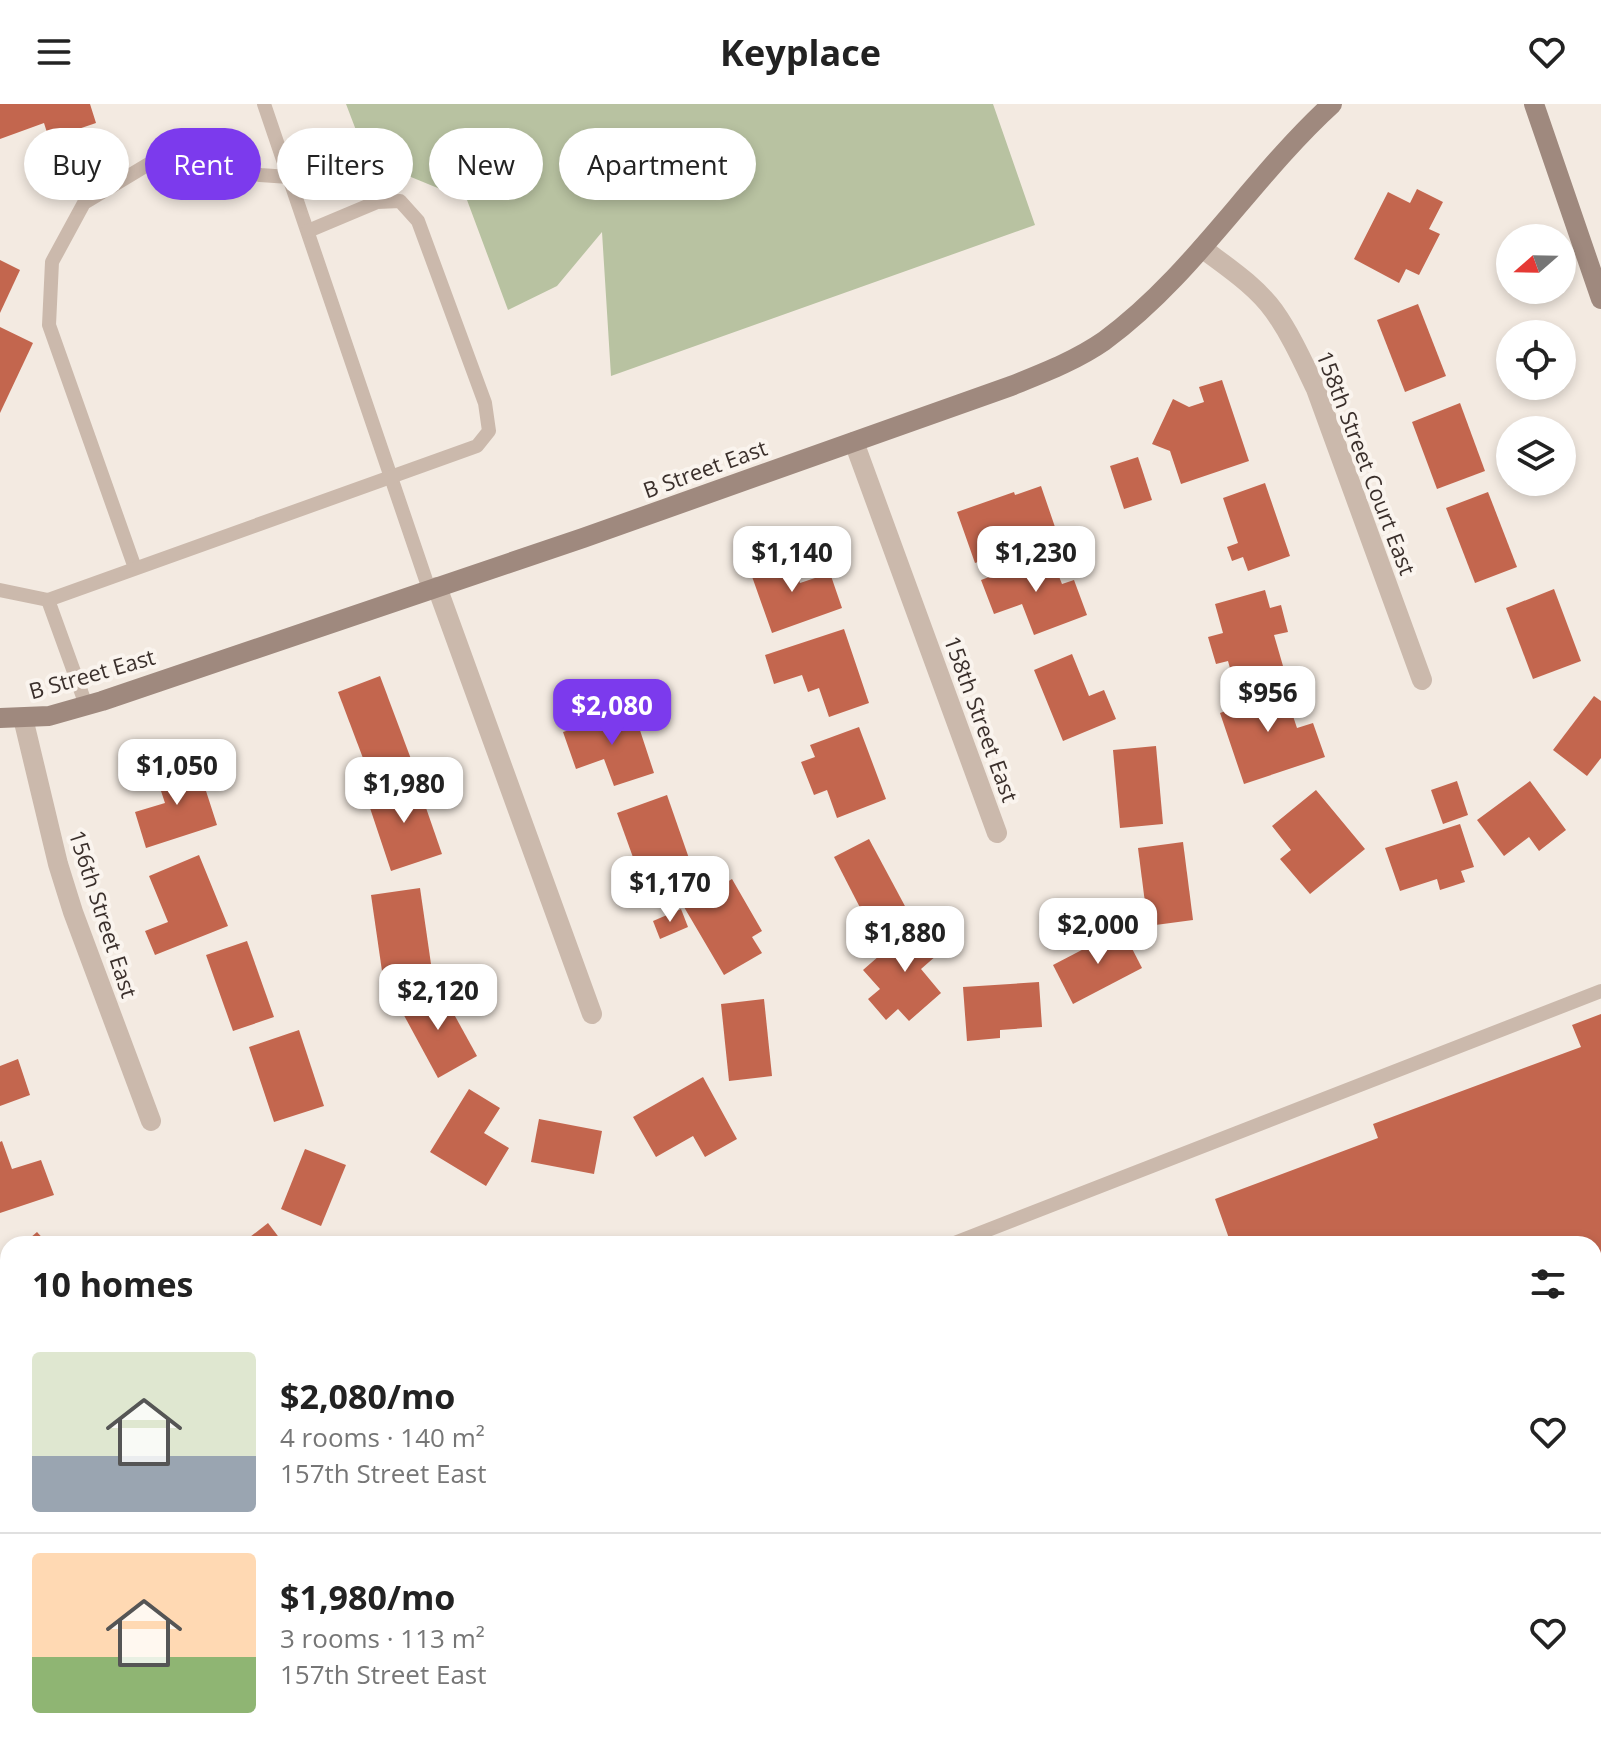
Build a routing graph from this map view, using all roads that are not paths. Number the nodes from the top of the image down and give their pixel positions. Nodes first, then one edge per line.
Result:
1 (264, 104) edge
2 (1332, 104) edge
3 (1534, 104) edge
4 (277, 142) edge
5 (277, 176) edge
6 (297, 200) edge
7 (308, 231) junction
8 (1202, 248) junction
9 (1601, 299) edge
10 (854, 442) junction
11 (391, 476) junction
12 (135, 568) junction
13 (433, 588) junction
14 (0, 590) edge
15 (48, 600) junction
16 (1422, 680) dead end
17 (86, 705) junction
18 (0, 718) edge
19 (23, 718) junction
20 (997, 833) dead end
21 (1601, 991) edge
22 (592, 1014) dead end
23 (151, 1121) dead end
24 (973, 1236) edge

1 - 4 lane
2 - 8 street, B Street East
3 - 9 street
5 - 12 lane
6 - 7 lane
7 - 11 lane
7 - 11 lane
8 - 10 street, B Street East
8 - 16 street, 158th Street Court East
10 - 13 street, B Street East
10 - 20 street, 158th Street East
11 - 12 lane
11 - 13 lane
12 - 15 lane
13 - 17 street, B Street East
13 - 22 street
14 - 15 lane
15 - 17 lane
17 - 19 street, B Street East
18 - 19 street, B Street East
19 - 23 street, 156th Street East
21 - 24 lane

